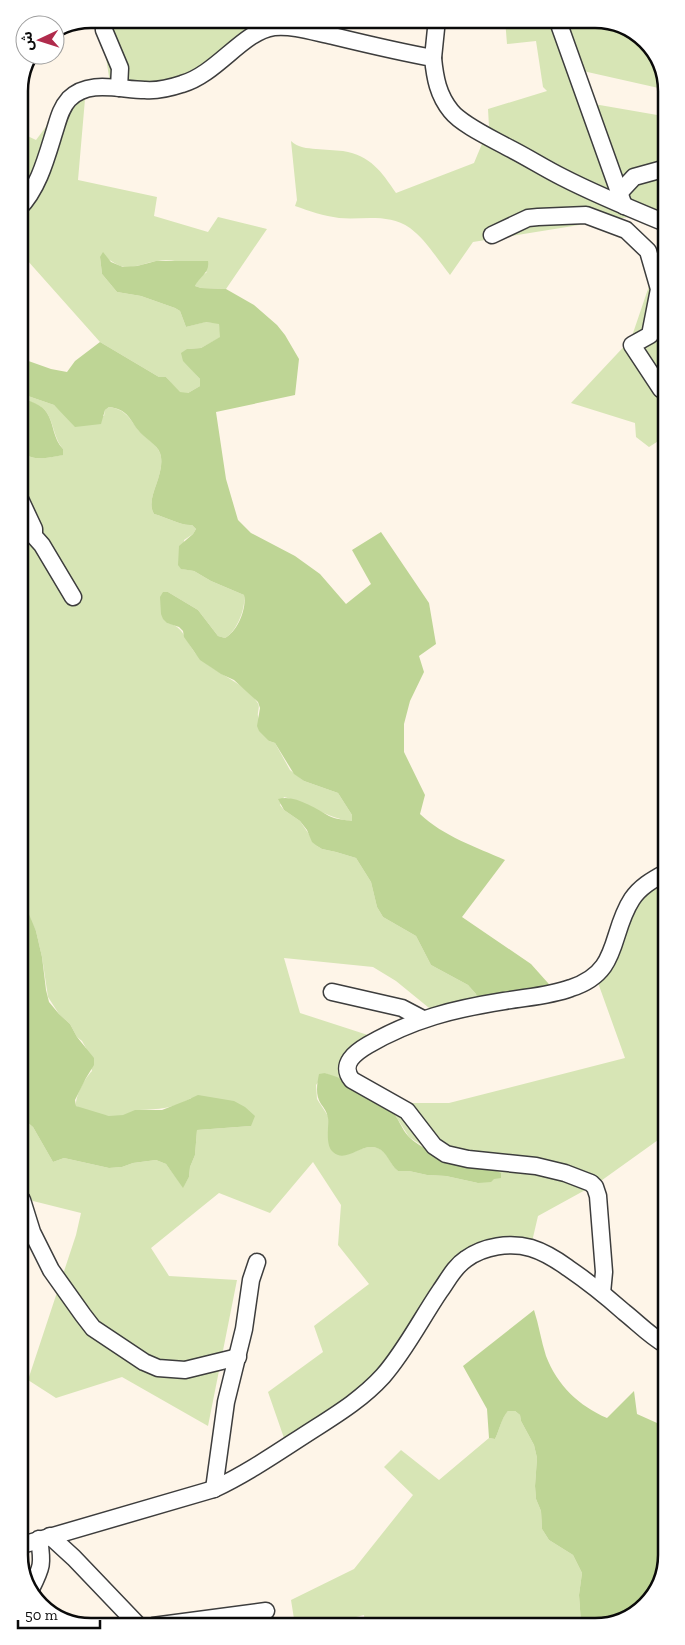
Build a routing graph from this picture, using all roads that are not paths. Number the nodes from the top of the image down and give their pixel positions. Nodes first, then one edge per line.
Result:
1 (104, 27) edge
2 (273, 27) edge
3 (278, 27) edge
4 (435, 28) edge
5 (560, 28) edge
6 (433, 58) junction
7 (119, 88) junction
8 (658, 170) edge
9 (28, 196) edge
10 (622, 199) junction
11 (658, 219) edge
12 (492, 235) dead end
13 (658, 286) edge
14 (658, 295) edge
15 (658, 384) edge
16 (28, 516) edge
17 (73, 597) dead end
18 (658, 877) edge
19 (332, 992) dead end
20 (423, 1019) junction
21 (28, 1219) edge
22 (257, 1262) dead end
23 (602, 1293) junction
24 (658, 1340) edge
25 (238, 1357) junction
26 (214, 1489) junction
27 (44, 1538) junction
28 (28, 1543) edge
29 (34, 1582) edge
30 (266, 1611) dead end
31 (130, 1617) edge
32 (219, 1617) edge

1 - 7 street
2 - 7 street
3 - 6 street
4 - 6 street
5 - 10 street
6 - 10 street
7 - 9 street
8 - 10 street
10 - 11 street
12 - 13 street
14 - 15 street
16 - 17 street
18 - 20 street
19 - 20 street
20 - 23 street
21 - 25 street
22 - 25 street
23 - 24 street
23 - 26 street
25 - 26 street
26 - 27 street
27 - 28 street
27 - 29 street
27 - 31 street
30 - 32 street

